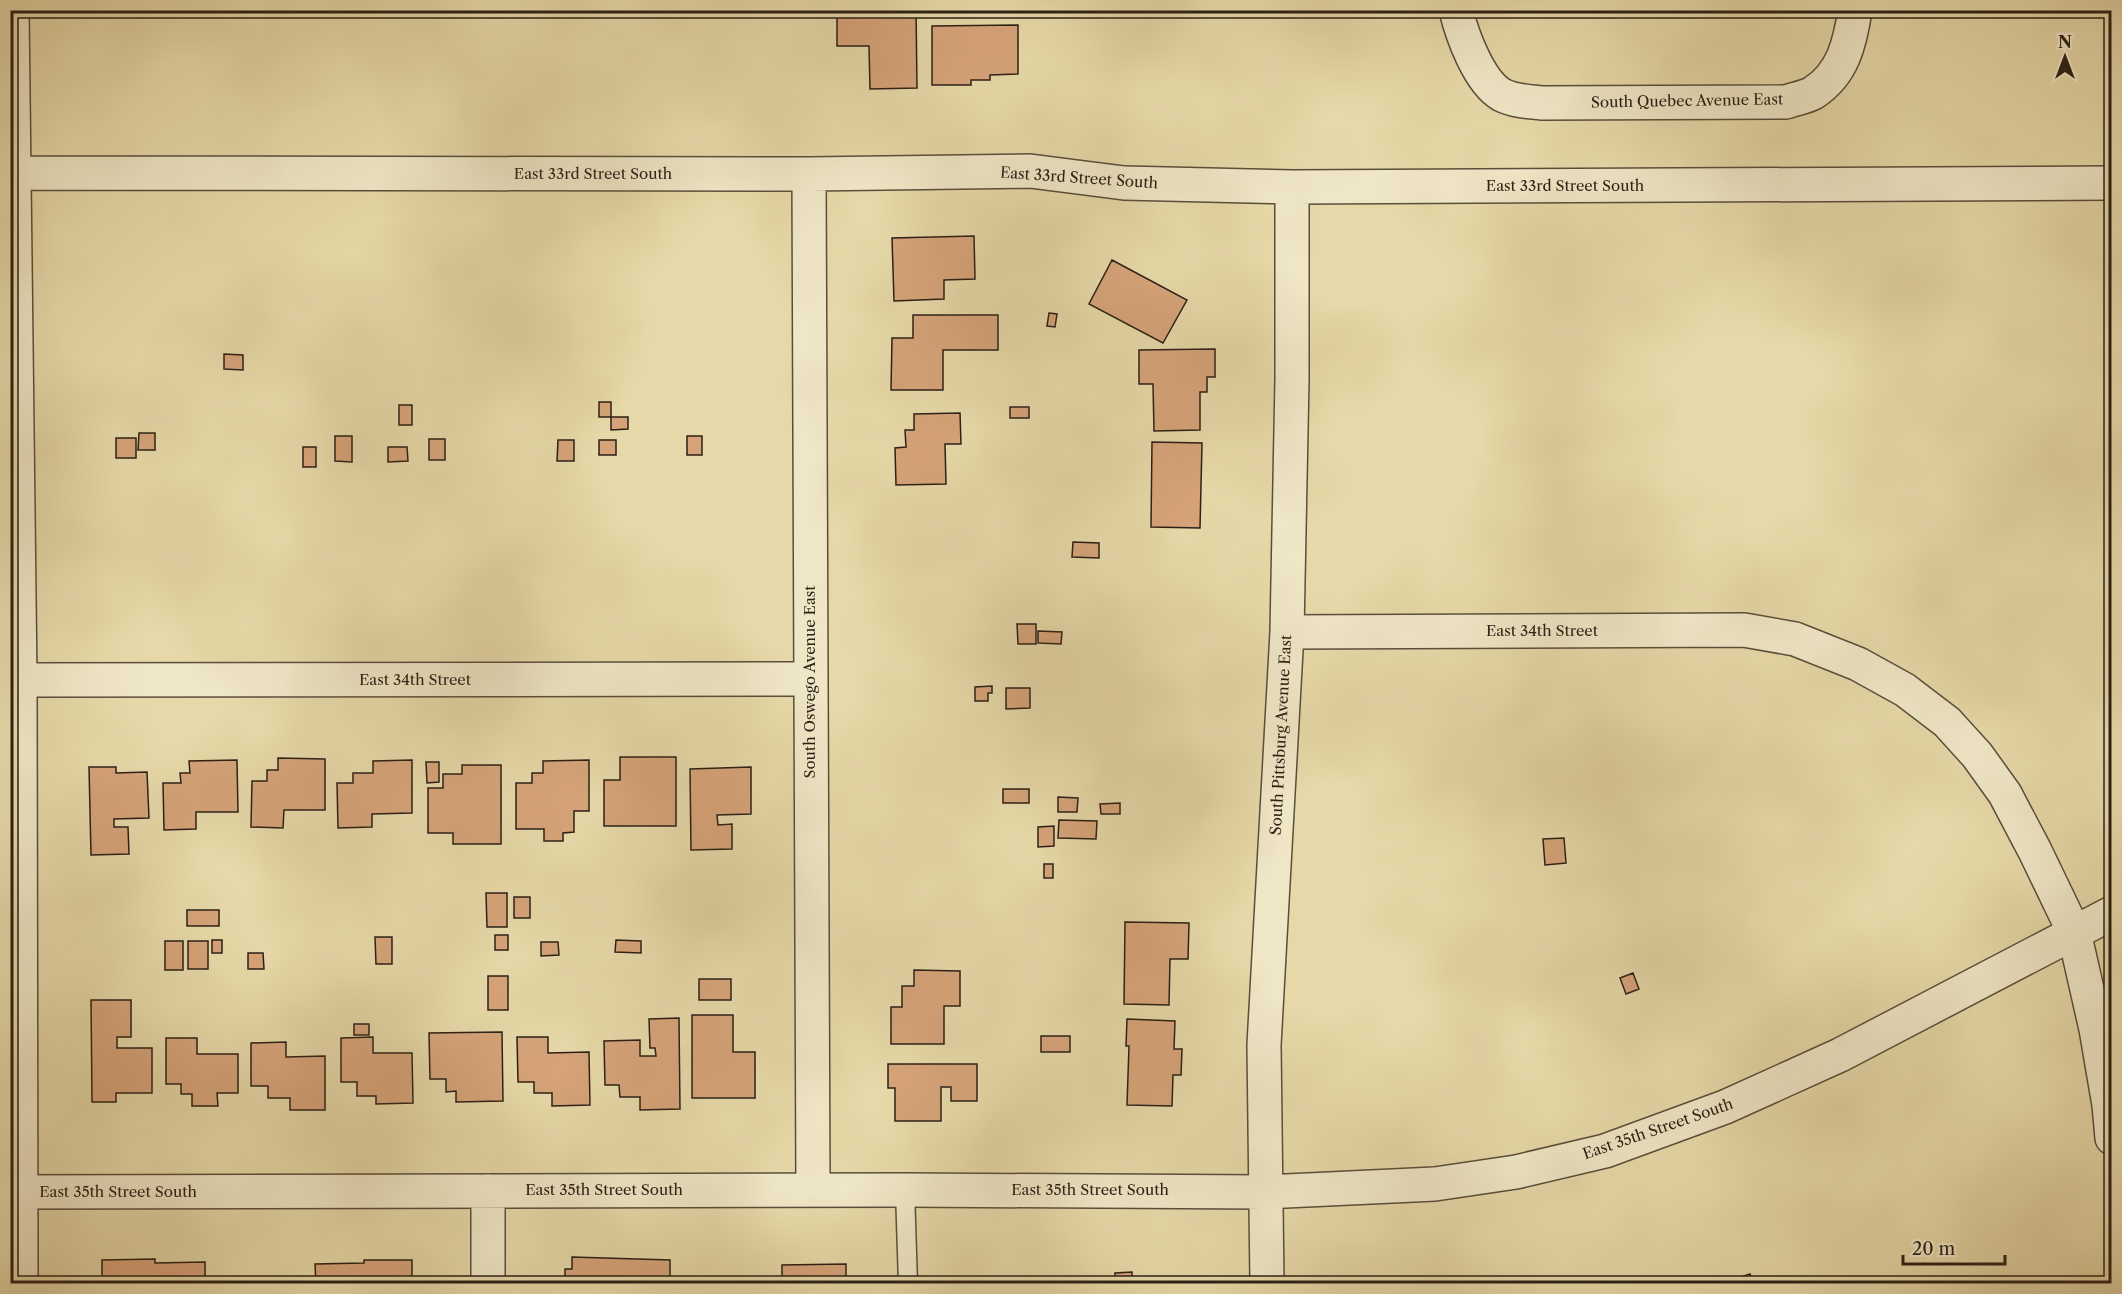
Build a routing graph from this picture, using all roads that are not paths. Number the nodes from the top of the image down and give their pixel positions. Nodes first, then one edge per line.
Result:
1 (12, 10) edge
2 (1456, 10) edge
3 (1855, 10) edge
4 (13, 172) edge
5 (810, 174) junction
6 (2112, 183) edge
7 (1292, 187) junction
8 (1287, 632) junction
9 (810, 679) junction
10 (20, 680) junction
11 (2112, 913) edge
12 (2074, 932) junction
13 (2112, 1138) edge
14 (813, 1190) junction
15 (905, 1190) junction
16 (488, 1191) junction
17 (15, 1192) edge
18 (1265, 1192) junction
19 (21, 1284) edge
20 (488, 1284) edge
21 (908, 1284) edge
22 (1267, 1284) edge

1 - 4 street
2 - 3 street, South Quebec Avenue East
4 - 5 street, East 33rd Street South
4 - 10 street
5 - 7 street, East 33rd Street South
5 - 9 street, South Oswego Avenue East
6 - 7 street, East 33rd Street South
7 - 8 street, South Pittsburg Avenue East
8 - 12 street, East 34th Street
8 - 18 street, South Pittsburg Avenue East
9 - 10 street, East 34th Street
9 - 14 street, South Oswego Avenue East
10 - 17 street
11 - 12 street, East 35th Street South
12 - 13 street, East 34th Street
12 - 18 street, East 35th Street South
14 - 15 street, East 35th Street South
14 - 16 street, East 35th Street South
15 - 18 street, East 35th Street South
15 - 21 lane
16 - 17 street, East 35th Street South
16 - 20 street
17 - 19 street
18 - 22 street, South Pittsburg Avenue East

